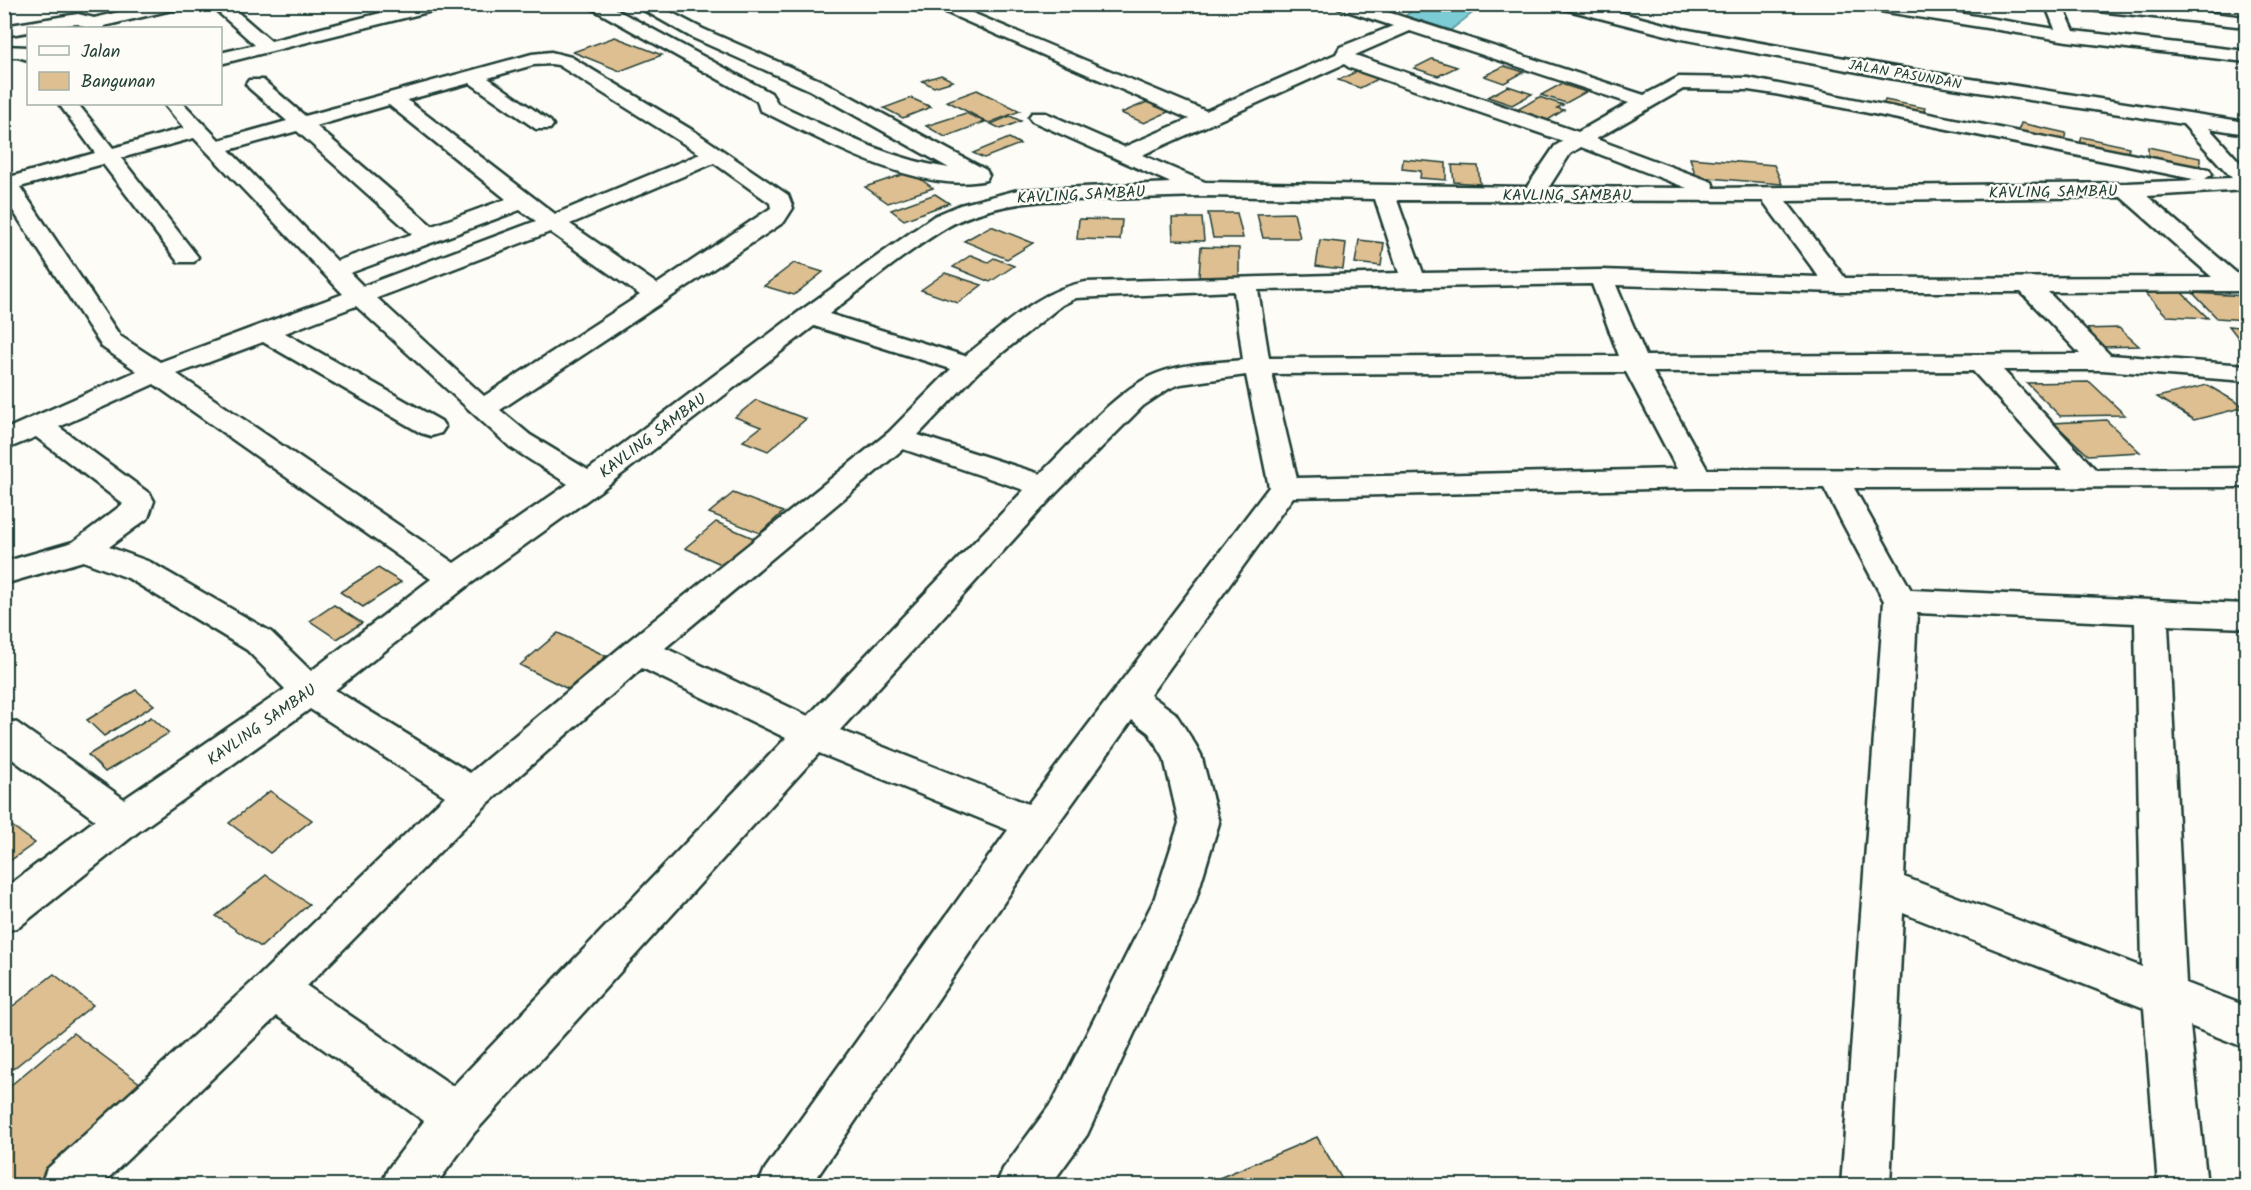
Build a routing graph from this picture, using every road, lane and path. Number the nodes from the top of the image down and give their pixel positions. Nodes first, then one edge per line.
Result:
1 (174, 4) edge
2 (217, 4) edge
3 (438, 4) edge
4 (592, 4) edge
5 (641, 4) edge
6 (935, 4) edge
7 (1344, 4) edge
8 (1566, 4) edge
9 (1868, 4) edge
10 (2053, 4) edge
11 (2079, 4) edge
12 (393, 9) edge
13 (2247, 22) edge
14 (93, 26) edge
15 (1407, 26) junction
16 (27, 27) edge
17 (29, 27) edge
18 (4, 31) edge
19 (1682, 34) junction
20 (2067, 36) junction
21 (268, 47) junction
22 (4, 52) edge
23 (27, 54) edge
24 (1345, 57) junction
25 (2247, 57) edge
26 (222, 58) edge
27 (1680, 67) junction
28 (472, 76) junction
29 (256, 84) dead end
30 (392, 98) junction
31 (1644, 102) junction
32 (69, 105) edge
33 (174, 105) edge
34 (1039, 117) dead end
35 (1204, 118) junction
36 (2191, 122) junction
37 (300, 123) junction
38 (885, 124) junction
39 (543, 125) dead end
40 (2247, 128) edge
41 (207, 138) junction
42 (840, 141) junction
43 (1578, 141) junction
44 (1126, 154) junction
45 (716, 155) junction
46 (112, 157) junction
47 (978, 175) junction
48 (6, 183) edge
49 (2247, 183) edge
50 (1201, 189) junction
51 (2127, 190) junction
52 (1384, 193) junction
53 (1534, 194) junction
54 (1769, 194) junction
55 (1723, 195) junction
56 (1018, 196) junction
57 (522, 201) junction
58 (552, 222) junction
59 (429, 236) junction
60 (186, 256) dead end
61 (333, 271) junction
62 (1601, 277) junction
63 (1413, 280) junction
64 (1245, 283) junction
65 (2240, 283) edge
66 (2027, 284) junction
67 (1838, 285) junction
68 (358, 295) junction
69 (656, 295) junction
70 (809, 316) junction
71 (265, 332) junction
72 (2102, 362) junction
73 (1981, 363) junction
74 (1636, 365) junction
75 (969, 366) junction
76 (1257, 366) junction
77 (156, 373) junction
78 (2247, 373) edge
79 (482, 409) junction
80 (40, 427) junction
81 (431, 427) dead end
82 (899, 438) junction
83 (4, 441) edge
84 (1833, 477) junction
85 (2247, 477) edge
86 (1697, 478) junction
87 (2088, 480) junction
88 (589, 484) junction
89 (1046, 486) junction
90 (1284, 488) junction
91 (84, 550) junction
92 (4, 573) edge
93 (454, 579) junction
94 (1901, 601) junction
95 (2151, 612) junction
96 (2247, 616) edge
97 (639, 651) junction
98 (309, 691) junction
99 (1128, 698) junction
100 (4, 733) edge
101 (811, 734) junction
102 (472, 794) junction
103 (124, 820) junction
104 (1035, 824) junction
105 (1883, 887) junction
106 (4, 914) edge
107 (275, 988) junction
108 (2165, 995) junction
109 (2247, 1027) edge
110 (457, 1116) junction
111 (64, 1185) edge
112 (405, 1185) edge
113 (782, 1185) edge
114 (1020, 1185) edge
115 (1865, 1185) edge
116 (2183, 1185) edge

1 - 14 street
2 - 21 street
3 - 12 street
4 - 42 street
5 - 38 street
6 - 35 street
7 - 15 street
8 - 19 street, JALAN PASUNDAN
9 - 20 street
10 - 20 street
11 - 13 street
12 - 21 street
14 - 17 street
15 - 24 street
15 - 31 street
16 - 18 street
19 - 27 street
19 - 36 street, JALAN PASUNDAN
20 - 25 street
21 - 26 street
22 - 23 street
24 - 35 street
24 - 43 street
27 - 31 street
27 - 49 street
28 - 30 street
28 - 39 street
28 - 45 street
29 - 37 street
30 - 37 street
30 - 57 street
31 - 43 street
32 - 46 street
33 - 41 street
34 - 44 street
35 - 44 street
36 - 40 street, JALAN PASUNDAN
36 - 49 street
37 - 41 street
37 - 59 street
38 - 42 street
38 - 47 street
41 - 46 street
41 - 61 street
42 - 47 street
43 - 53 street
43 - 55 street
44 - 50 street
45 - 58 street
45 - 69 street
46 - 48 street
46 - 60 street
47 - 56 street
48 - 77 street
49 - 51 street, KAVLING SAMBAU
50 - 52 street, KAVLING SAMBAU
50 - 56 street, KAVLING SAMBAU
51 - 54 street, KAVLING SAMBAU
51 - 65 street
52 - 53 street, KAVLING SAMBAU
52 - 63 street
53 - 55 street, KAVLING SAMBAU
54 - 55 street, KAVLING SAMBAU
54 - 67 street
56 - 70 street, KAVLING SAMBAU
57 - 58 street
57 - 59 street
58 - 68 street
58 - 69 street
59 - 61 street
61 - 68 street
62 - 63 street
62 - 67 street
62 - 74 street
63 - 64 street
64 - 75 street
64 - 76 street
65 - 66 street
66 - 67 street
66 - 72 street
68 - 71 street
68 - 79 street
69 - 79 street
70 - 75 street
70 - 88 street, KAVLING SAMBAU
71 - 77 street
71 - 81 street
72 - 73 street
72 - 78 street
73 - 74 street
73 - 87 street
74 - 76 street
74 - 86 street
75 - 82 street
76 - 89 street
76 - 90 street
77 - 80 street
77 - 93 street
79 - 88 street
80 - 83 street
80 - 91 street
82 - 89 street
82 - 97 street
84 - 86 street
84 - 87 street
84 - 94 street
85 - 87 street
86 - 90 street
88 - 93 street, KAVLING SAMBAU
89 - 101 street
90 - 99 street
91 - 92 street
91 - 98 street
93 - 98 street, KAVLING SAMBAU
94 - 95 street
94 - 105 street
95 - 96 street
95 - 108 street
97 - 101 street
97 - 102 street
98 - 102 street
98 - 103 street, KAVLING SAMBAU
99 - 104 street
99 - 114 street
100 - 103 street
101 - 104 street
101 - 110 street
102 - 107 street
103 - 106 street, KAVLING SAMBAU
104 - 113 street
105 - 108 street
105 - 115 street
107 - 110 street
107 - 111 street
108 - 109 street
108 - 116 street
110 - 112 street

